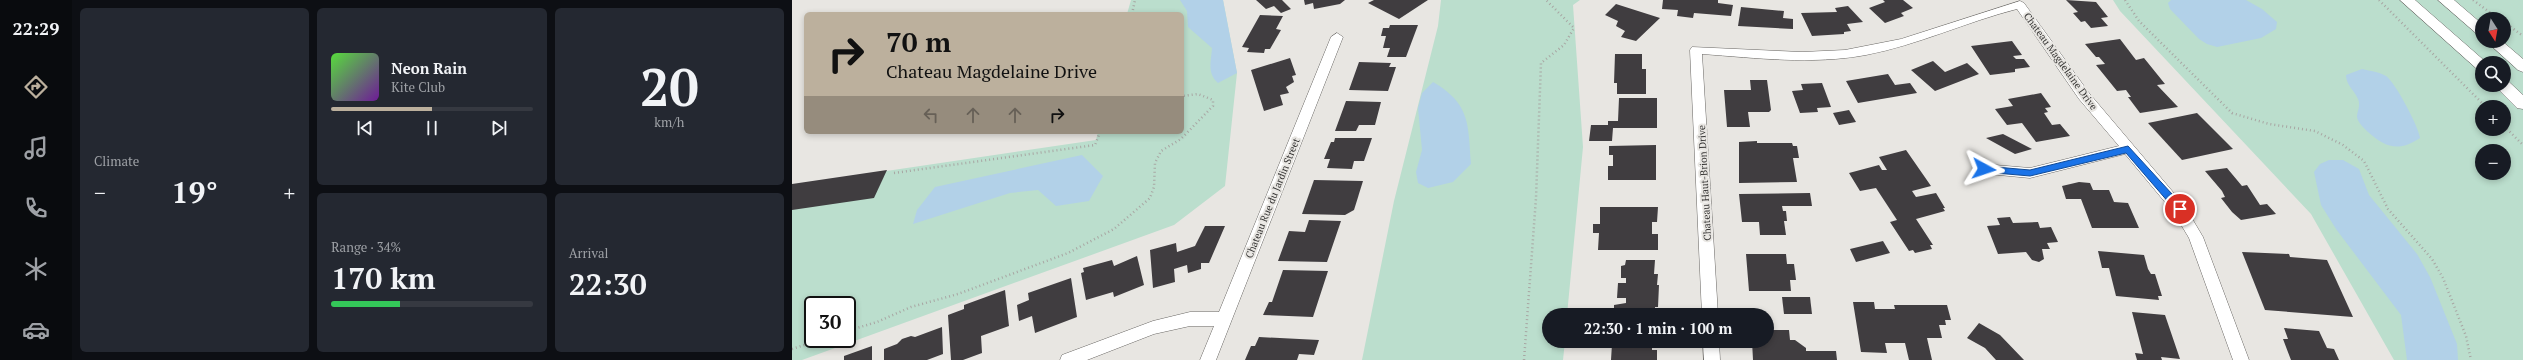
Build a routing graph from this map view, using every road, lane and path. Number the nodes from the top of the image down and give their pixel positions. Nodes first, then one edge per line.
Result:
1 (1135, 0) edge
2 (1546, 0) edge
3 (2125, 0) edge
4 (2379, 0) edge
5 (2407, 0) edge
6 (2445, 0) edge
7 (2473, 0) edge
8 (1132, 12) edge
9 (2490, 12) edge
10 (2475, 25) edge
11 (2511, 27) edge
12 (2523, 36) edge
13 (1337, 37) dead end
14 (2501, 48) edge
15 (1696, 50) joint
16 (2475, 60) edge
17 (2523, 67) edge
18 (2510, 92) edge
19 (1184, 96) edge
20 (2479, 100) edge
21 (2523, 104) edge
22 (2511, 133) edge
23 (1099, 134) edge
24 (2523, 145) edge
25 (2128, 149) junction
26 (1984, 169) dead end
27 (894, 173) dead end
28 (1710, 308) edge
29 (1224, 319) junction
30 (856, 328) edge
31 (804, 345) edge
32 (1711, 348) edge
33 (792, 349) edge
34 (1068, 360) edge
35 (1208, 360) edge
36 (1524, 360) edge
37 (1712, 360) edge
38 (2241, 360) edge
39 (2471, 360) edge

1 - 8 path
2 - 36 path
3 - 39 path
4 - 20 path
5 - 16 street
6 - 10 street
7 - 9 path
11 - 12 path
13 - 29 street, Chateau Rue du Jardin Street
14 - 17 street
15 - 25 street, Chateau Magdelaine Drive
15 - 28 street, Chateau Haut-Brion Drive
18 - 21 street
19 - 30 path
22 - 24 path
23 - 27 path
25 - 26 street
25 - 38 street, Chateau Magdelaine Drive
29 - 34 street
29 - 35 street, Chateau Rue du Jardin Street
31 - 33 path
32 - 37 street

